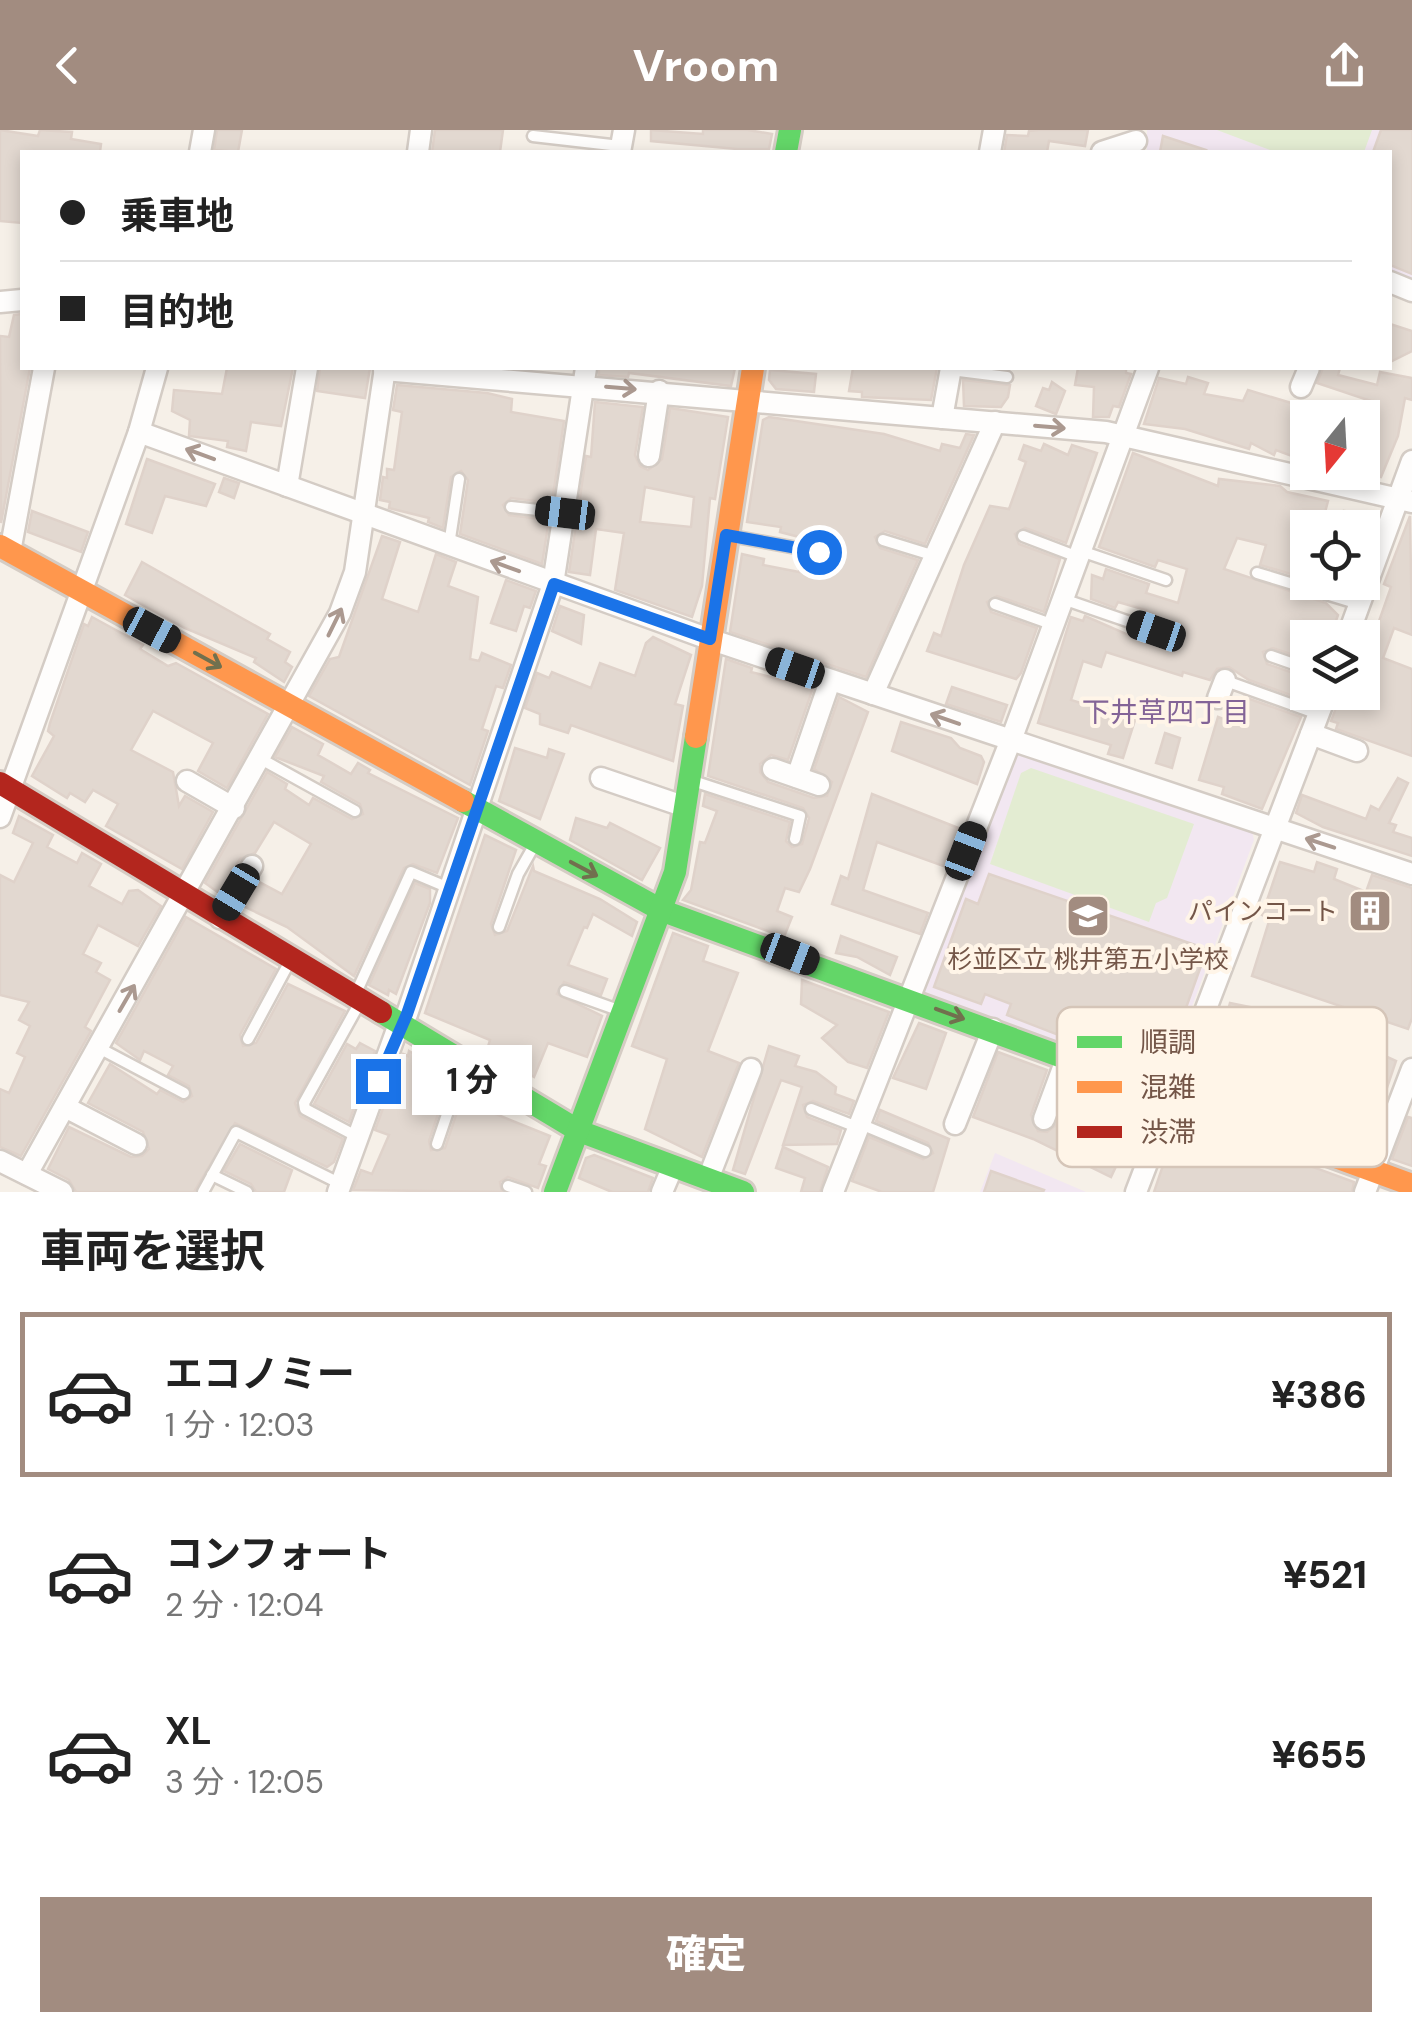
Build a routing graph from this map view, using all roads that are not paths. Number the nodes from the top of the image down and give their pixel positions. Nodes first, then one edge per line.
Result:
1 (533, 136) dead end
2 (1136, 141) edge
3 (622, 143) edge
4 (1108, 150) edge
5 (44, 370) edge
6 (156, 370) edge
7 (307, 370) edge
8 (385, 370) edge
9 (414, 370) edge
10 (753, 370) edge
11 (951, 370) edge
12 (963, 370) edge
13 (1147, 370) edge
14 (585, 376) edge
15 (1007, 377) dead end
16 (658, 392) junction
17 (748, 399) junction
18 (942, 418) junction
19 (995, 422) junction
20 (140, 432) junction
21 (1122, 435) junction
22 (649, 456) dead end
23 (1412, 461) edge
24 (458, 480) dead end
25 (287, 486) junction
26 (1405, 500) edge
27 (511, 507) dead end
28 (565, 513) junction
29 (365, 514) junction
30 (726, 535) junction
31 (1023, 536) dead end
32 (884, 540) dead end
33 (449, 545) junction
34 (5, 549) edge
35 (819, 552) dead end
36 (1080, 554) junction
37 (935, 556) junction
38 (1257, 572) dead end
39 (1166, 580) dead end
40 (554, 584) junction
41 (84, 592) junction
42 (1063, 599) junction
43 (995, 604) dead end
44 (1360, 605) junction
45 (1355, 620) edge
46 (1054, 625) junction
47 (1156, 631) dead end
48 (710, 639) junction
49 (1271, 656) dead end
50 (1290, 662) edge
51 (830, 680) junction
52 (1221, 689) dead end
53 (873, 694) junction
54 (291, 706) junction
55 (1320, 710) edge
56 (1315, 724) junction
57 (1008, 740) junction
58 (1357, 751) dead end
59 (261, 759) junction
60 (773, 769) dead end
61 (797, 777) junction
62 (601, 778) dead end
63 (689, 780) junction
64 (187, 782) dead end
65 (819, 785) dead end
66 (5, 786) edge
67 (476, 807) junction
68 (686, 807) junction
69 (234, 808) junction
70 (355, 811) dead end
71 (0, 816) edge
72 (1274, 828) junction
73 (795, 839) dead end
74 (536, 843) junction
75 (252, 866) dead end
76 (1412, 874) edge
77 (449, 888) junction
78 (184, 896) junction
79 (663, 911) junction
80 (220, 918) junction
81 (500, 928) dead end
82 (290, 960) junction
83 (565, 991) dead end
84 (910, 999) junction
85 (356, 1001) junction
86 (1206, 1007) edge
87 (624, 1012) junction
88 (399, 1024) junction
89 (993, 1030) junction
90 (248, 1039) dead end
91 (98, 1048) junction
92 (1057, 1053) edge
93 (465, 1063) junction
94 (751, 1069) dead end
95 (1410, 1077) edge
96 (1057, 1084) edge
97 (184, 1093) dead end
98 (65, 1106) junction
99 (811, 1110) dead end
100 (1044, 1118) dead end
101 (956, 1124) dead end
102 (858, 1125) junction
103 (578, 1131) junction
104 (1387, 1135) edge
105 (358, 1138) junction
106 (136, 1144) dead end
107 (437, 1144) dead end
108 (925, 1151) dead end
109 (0, 1161) edge
110 (672, 1166) junction
111 (1146, 1167) edge
112 (1337, 1167) edge
113 (27, 1174) junction
114 (212, 1175) junction
115 (708, 1179) junction
116 (1369, 1181) edge
117 (1412, 1184) edge
118 (508, 1186) dead end
119 (339, 1188) edge
120 (62, 1192) edge
121 (202, 1192) edge
122 (248, 1192) edge
123 (526, 1192) edge
124 (555, 1192) edge
125 (662, 1192) edge
126 (744, 1192) edge
127 (833, 1192) edge
128 (1136, 1192) edge

1 - 3 lane
2 - 4 street
5 - 34 street
6 - 20 street
7 - 25 street
8 - 29 street
9 - 14 street
10 - 17 street
11 - 18 street
12 - 15 lane
13 - 21 street
14 -> 16 street
14 - 28 street
16 - 17 street
16 - 22 street
17 - 18 street
17 - 30 street
18 - 19 street
19 -> 21 street
19 - 37 street
25 -> 20 street
20 - 41 street
21 - 26 street
21 - 36 street
23 - 26 street
24 - 33 lane
25 - 29 street
26 - 44 street
27 - 28 lane
28 - 40 street
29 - 33 street
54 -> 29 street
30 - 35 lane
30 - 48 street
31 - 36 lane
32 - 37 lane
40 -> 33 street
34 - 41 street
36 - 39 lane
36 - 42 street
37 - 53 street
38 - 44 lane
40 - 48 street
40 - 67 street
41 -> 54 street
41 - 66 street
42 - 46 street
42 - 47 lane
43 - 46 lane
44 - 45 street
46 - 57 street
48 - 51 street
48 - 63 street
49 - 50 lane
51 - 53 street
51 - 61 street
52 - 56 lane
57 -> 53 street
54 - 59 street
54 - 67 street
55 - 56 street
56 - 58 street
56 - 72 street
57 - 72 street
57 - 84 street
59 - 69 street
59 - 70 lane
60 - 61 street
61 - 65 street
62 - 68 street
63 - 68 street
63 - 73 lane
64 - 69 street
66 - 71 street
66 - 78 street
67 - 74 street
67 - 77 street
68 - 79 street
69 - 78 street
76 -> 72 street
72 - 86 street
74 -> 79 street
74 - 81 lane
75 - 80 street
77 - 85 lane
77 - 88 street
78 - 80 street
91 -> 78 street
79 - 84 street
79 - 87 street
80 - 82 street
82 - 85 street
82 - 90 lane
83 - 87 lane
84 -> 89 street
84 - 102 street
85 - 88 street
85 - 105 lane
87 - 103 street
88 - 93 street
88 - 105 street
89 - 92 street
89 - 101 street
91 - 97 lane
91 - 98 street
93 - 103 street
93 - 107 lane
94 - 115 street
95 - 104 street
96 - 100 street
98 - 106 street
98 - 113 street
99 - 102 lane
102 - 108 lane
102 - 127 street
103 - 110 street
103 - 124 street
105 - 119 street
109 - 113 street
110 - 115 street
110 - 125 street
111 - 128 street
112 - 116 street
113 - 120 street
114 - 119 lane
114 - 121 lane
114 - 122 lane
115 - 126 street
116 - 117 street
118 - 123 lane

